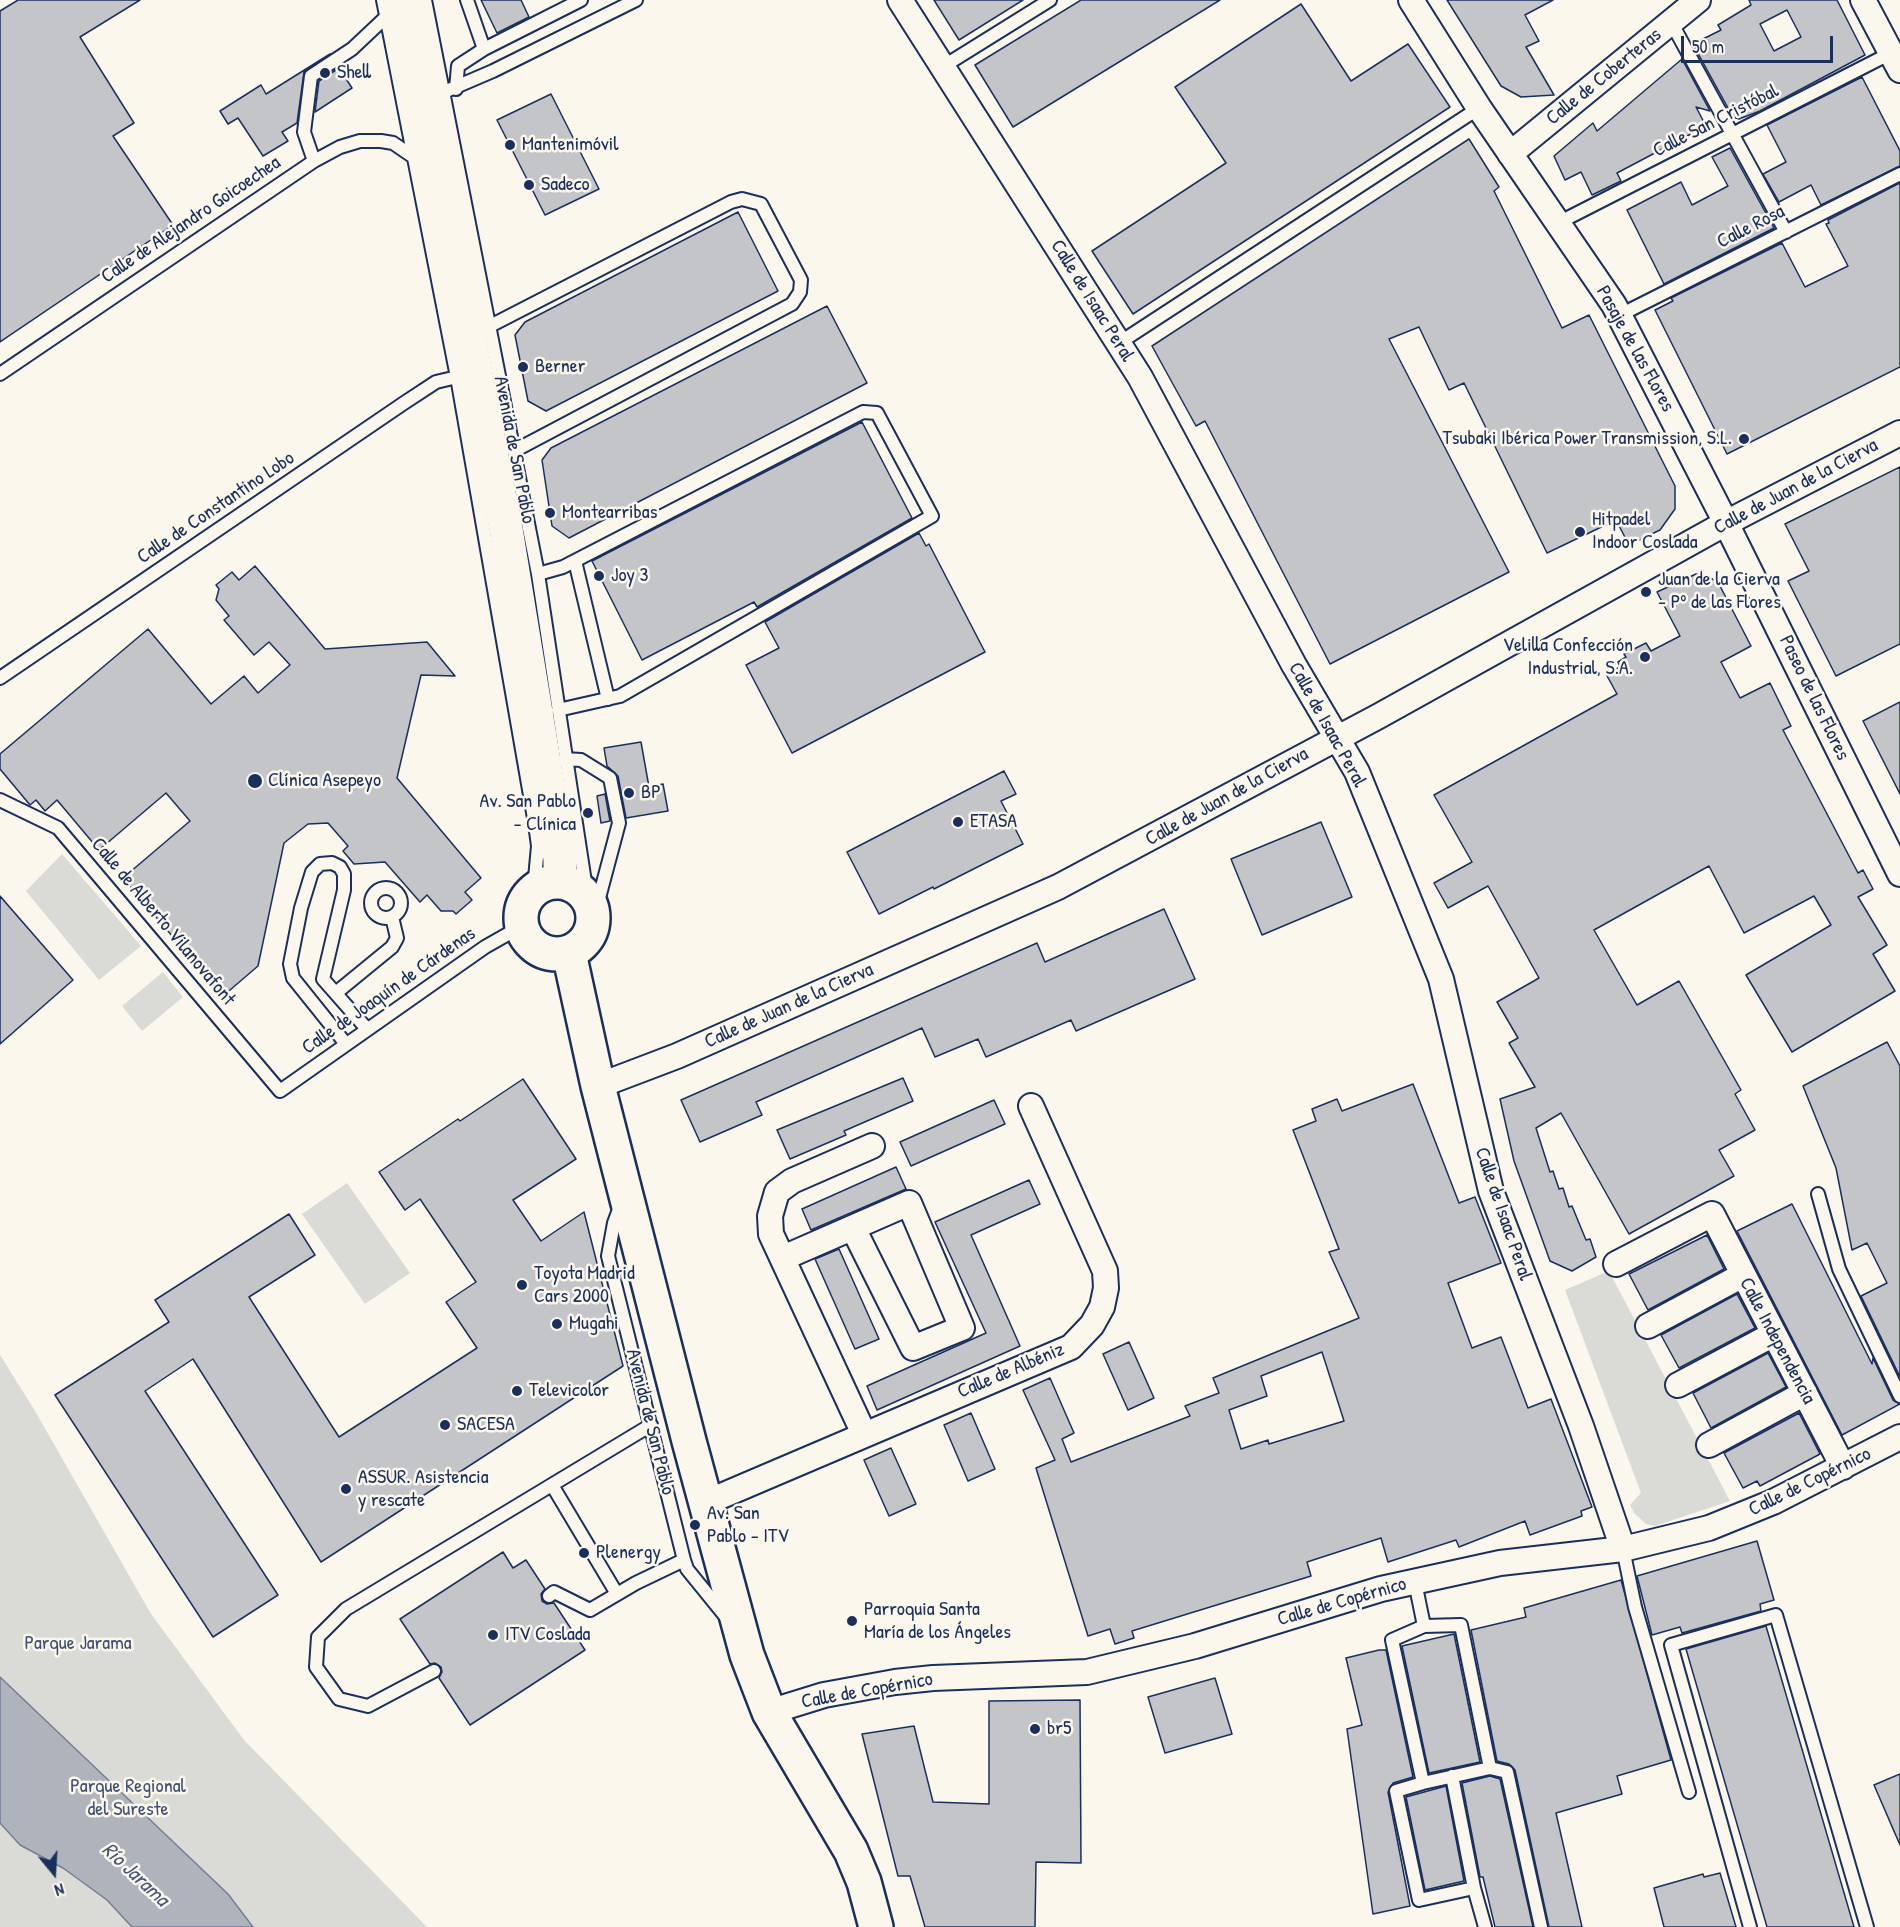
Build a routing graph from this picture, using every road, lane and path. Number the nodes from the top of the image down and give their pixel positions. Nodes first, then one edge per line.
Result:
1 (383, 0) edge
2 (425, 0) edge
3 (467, 0) edge
4 (581, 0) edge
5 (636, 0) edge
6 (900, 0) edge
7 (1050, 0) edge
8 (1411, 0) edge
9 (1863, 0) edge
10 (395, 8) edge
11 (1681, 9) edge
12 (484, 49) junction
13 (1896, 62) edge
14 (944, 66) junction
15 (450, 90) junction
16 (1479, 108) junction
17 (1733, 134) junction
18 (1510, 154) junction
19 (415, 158) junction
20 (314, 161) junction
21 (1900, 174) edge
22 (1558, 224) junction
23 (1786, 232) junction
24 (1620, 315) junction
25 (490, 326) junction
26 (1119, 343) junction
27 (0, 375) edge
28 (457, 377) junction
29 (1900, 433) edge
30 (514, 451) junction
31 (1726, 523) junction
32 (575, 561) junction
33 (538, 574) junction
34 (0, 678) edge
35 (608, 699) junction
36 (558, 710) junction
37 (1337, 738) junction
38 (565, 759) junction
39 (0, 800) edge
40 (1900, 874) edge
41 (547, 885) junction
42 (590, 915) junction
43 (392, 917) dead end
44 (522, 926) junction
45 (569, 953) junction
46 (337, 992) junction
47 (367, 1029) junction
48 (346, 1044) junction
49 (598, 1086) junction
50 (280, 1091) joint
51 (1030, 1106) dead end
52 (872, 1146) dead end
53 (626, 1192) junction
54 (1818, 1194) dead end
55 (853, 1228) junction
56 (783, 1258) junction
57 (1616, 1264) dead end
58 (1743, 1275) junction
59 (1648, 1326) dead end
60 (1774, 1334) junction
61 (1678, 1385) dead end
62 (1805, 1393) junction
63 (1900, 1396) edge
64 (651, 1425) junction
65 (864, 1434) junction
66 (1900, 1437) edge
67 (1709, 1445) dead end
68 (1843, 1467) junction
69 (552, 1485) junction
70 (705, 1503) junction
71 (1623, 1549) junction
72 (684, 1560) junction
73 (1415, 1582) junction
74 (617, 1594) junction
75 (549, 1596) dead end
76 (1424, 1626) junction
77 (741, 1635) junction
78 (434, 1671) dead end
79 (769, 1712) junction
80 (1490, 1768) junction
81 (1452, 1776) junction
82 (1424, 1783) junction
83 (1689, 1792) dead end
84 (1474, 1888) junction
85 (876, 1927) edge
86 (1485, 1927) edge
87 (1541, 1927) edge
88 (1750, 1927) edge
89 (1867, 1927) edge

1 - 10 lane, Avenida de San Pablo
2 - 15 lane, Avenida de San Pablo
3 - 12 lane
4 - 12 lane
5 - 15 lane
6 - 14 street, Calle de Isaac Peral
7 - 14 lane
8 - 16 street, Pasaje de las Flores
9 - 13 street
10 - 19 lane, Avenida de San Pablo
10 - 20 lane
10 - 41 street, Avenida de San Pablo
11 - 17 lane
11 - 18 street, Calle de Coberteras
12 - 15 lane
13 - 17 lane, Calle San Cristóbal
14 - 26 street, Calle de Isaac Peral
15 - 25 lane, Avenida de San Pablo
16 - 18 street, Pasaje de las Flores
16 - 26 lane
17 - 22 lane, Calle San Cristóbal
17 - 23 lane
18 - 22 street, Pasaje de las Flores
19 - 20 lane, Calle de Alejandro Goicoechea
19 - 28 lane, Avenida de San Pablo
20 - 27 lane, Calle de Alejandro Goicoechea
21 - 23 lane, Calle Rosa
22 - 24 street, Pasaje de las Flores
23 - 24 lane, Calle Rosa
24 - 31 street, Pasaje de las Flores
25 - 30 lane, Avenida de San Pablo
25 - 30 lane
26 - 37 street, Calle de Isaac Peral
28 - 34 lane, Calle de Constantino Lobo
28 - 41 lane, Avenida de San Pablo
29 - 31 street, Calle de Juan de la Cierva
30 - 33 lane, Avenida de San Pablo
31 - 37 street, Calle de Juan de la Cierva
31 - 40 street, Paseo de las Flores
32 - 33 lane
32 - 35 lane
32 - 35 lane
33 - 36 lane, Avenida de San Pablo
35 - 36 lane
36 - 38 lane, Avenida de San Pablo
37 - 49 street, Calle de Juan de la Cierva
37 - 71 street, Calle de Isaac Peral
38 - 42 lane, Avenida de San Pablo
38 - 42 lane
39 - 50 lane, Calle de Alberto Vilanovafont
41 - 42 street
41 - 44 street
42 - 45 street
43 - 46 lane
44 - 45 street
44 - 47 lane, Calle de Joaquín de Cárdenas
45 - 49 street, Avenida de San Pablo
46 - 47 lane
46 - 48 lane
47 - 48 lane, Calle de Joaquín de Cárdenas
48 - 50 lane, Calle de Joaquín de Cárdenas
49 - 53 street, Avenida de San Pablo
51 - 65 street, Calle de Albéniz
52 - 56 street
53 - 64 lane, Avenida de San Pablo
53 - 70 street, Avenida de San Pablo
54 - 63 lane
55 - 55 street
55 - 56 street
56 - 65 street
57 - 58 street, Calle Independencia
58 - 59 street
58 - 60 street, Calle Independencia
60 - 61 street
60 - 62 street, Calle Independencia
62 - 67 street
62 - 68 street, Calle Independencia
64 - 69 lane
64 - 72 lane, Avenida de San Pablo
65 - 70 street, Calle de Albéniz
66 - 68 street, Calle de Copérnico
68 - 71 street, Calle de Copérnico
69 - 74 lane
69 - 78 lane
70 - 77 street, Avenida de San Pablo
71 - 73 street, Calle de Copérnico
71 - 83 lane
72 - 74 lane
72 - 77 lane, Avenida de San Pablo
73 - 76 lane
73 - 79 street, Calle de Copérnico
74 - 75 lane
76 - 80 lane
76 - 82 lane
77 - 79 street, Avenida de San Pablo
79 - 85 street, Avenida de San Pablo
80 - 81 lane
80 - 87 lane
81 - 82 lane
81 - 84 lane
82 - 84 lane
84 - 86 lane
88 - 89 lane

